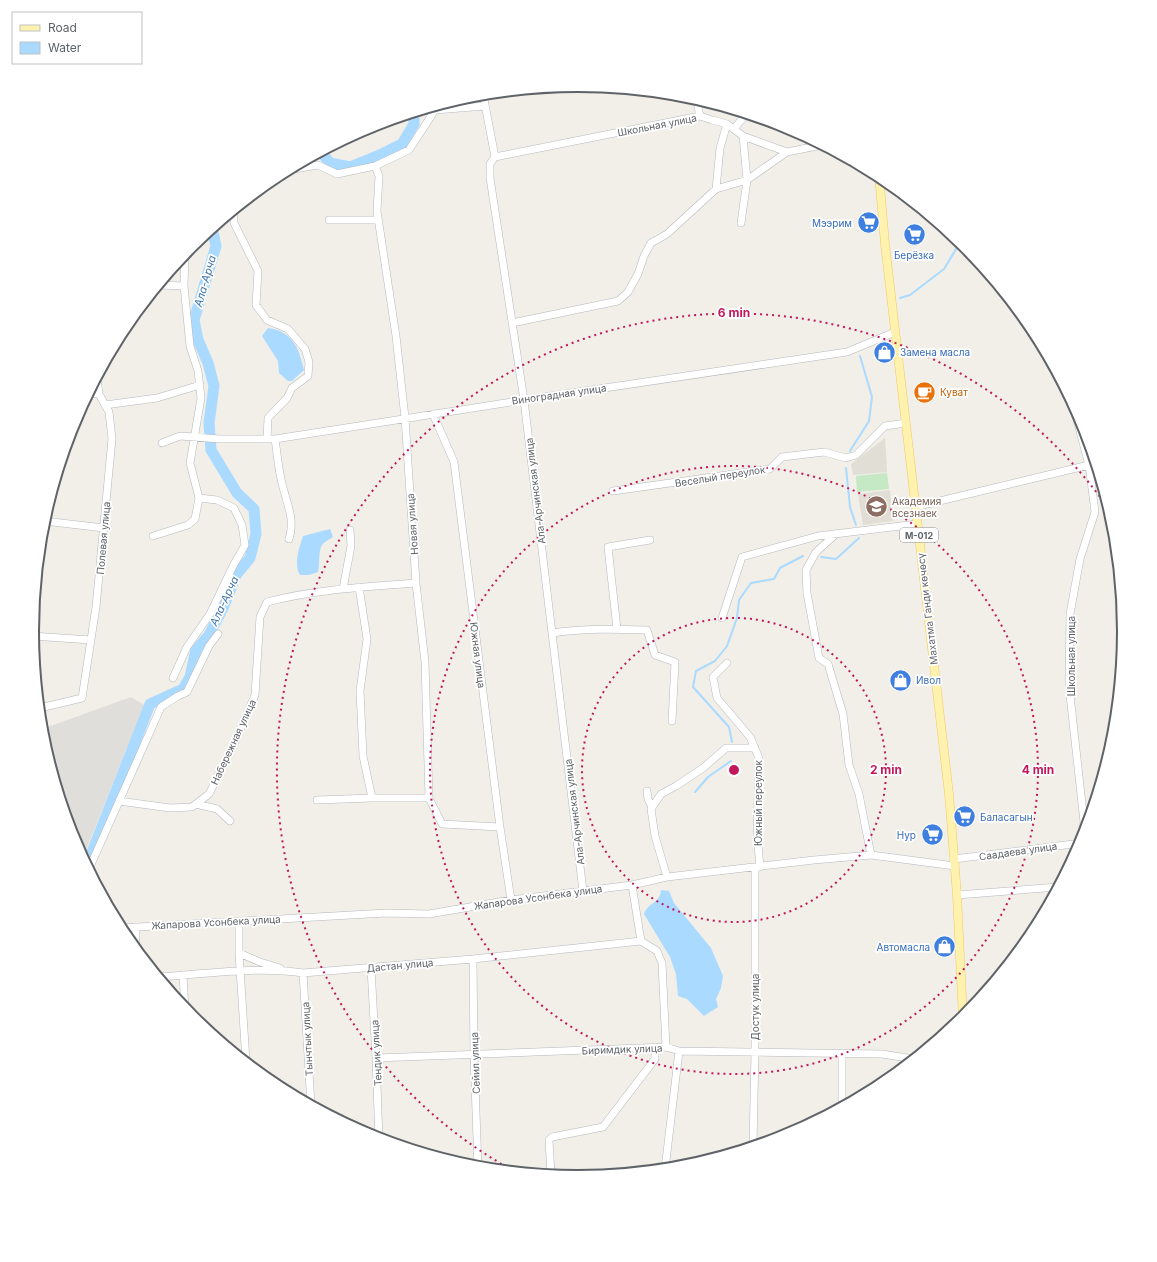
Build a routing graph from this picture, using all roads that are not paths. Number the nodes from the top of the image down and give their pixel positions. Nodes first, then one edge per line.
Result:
1 (484, 100) edge
2 (698, 105) edge
3 (485, 106) junction
4 (441, 110) edge
5 (434, 111) edge
6 (700, 116) junction
7 (743, 117) edge
8 (727, 124) junction
9 (734, 129) junction
10 (743, 136) junction
11 (815, 146) edge
12 (787, 152) junction
13 (495, 158) junction
14 (375, 166) junction
15 (303, 167) edge
16 (747, 180) junction
17 (880, 183) edge
18 (716, 189) junction
19 (233, 216) edge
20 (328, 220) dead end
21 (378, 220) junction
22 (742, 223) dead end
23 (185, 263) edge
24 (165, 285) edge
25 (184, 286) junction
26 (512, 323) junction
27 (895, 332) junction
28 (98, 386) edge
29 (200, 386) junction
30 (94, 393) edge
31 (100, 394) junction
32 (524, 400) junction
33 (105, 405) junction
34 (433, 414) junction
35 (405, 418) junction
36 (906, 423) junction
37 (194, 438) junction
38 (267, 439) junction
39 (275, 439) junction
40 (162, 443) dead end
41 (1091, 465) edge
42 (1093, 471) edge
43 (613, 492) dead end
44 (199, 498) junction
45 (915, 507) junction
46 (50, 522) edge
47 (917, 524) junction
48 (104, 528) junction
49 (350, 530) dead end
50 (836, 534) junction
51 (153, 536) dead end
52 (289, 539) dead end
53 (650, 540) dead end
54 (416, 583) junction
55 (359, 587) junction
56 (343, 589) junction
57 (722, 618) dead end
58 (617, 629) junction
59 (552, 632) junction
60 (218, 634) dead end
61 (39, 636) edge
62 (91, 640) junction
63 (727, 662) dead end
64 (173, 678) dead end
65 (45, 707) edge
66 (672, 721) dead end
67 (755, 748) junction
68 (648, 791) dead end
69 (372, 798) junction
70 (429, 798) junction
71 (118, 800) junction
72 (318, 800) dead end
73 (196, 804) junction
74 (652, 807) junction
75 (1085, 815) edge
76 (230, 821) dead end
77 (500, 827) junction
78 (1073, 845) edge
79 (871, 855) junction
80 (92, 863) edge
81 (954, 863) junction
82 (758, 867) junction
83 (667, 877) junction
84 (632, 885) junction
85 (1053, 887) edge
86 (583, 891) junction
87 (957, 895) junction
88 (511, 900) junction
89 (239, 921) junction
90 (136, 927) junction
91 (128, 928) edge
92 (135, 939) edge
93 (641, 941) junction
94 (238, 953) junction
95 (473, 959) junction
96 (371, 968) junction
97 (240, 971) junction
98 (293, 971) junction
99 (303, 973) junction
100 (183, 975) junction
101 (164, 977) edge
102 (184, 999) edge
103 (963, 1009) edge
104 (655, 1047) junction
105 (666, 1047) junction
106 (679, 1050) junction
107 (755, 1052) junction
108 (842, 1053) junction
109 (246, 1055) edge
110 (474, 1055) junction
111 (376, 1058) junction
112 (908, 1058) edge
113 (311, 1099) edge
114 (842, 1101) edge
115 (378, 1131) edge
116 (753, 1142) edge
117 (478, 1161) edge
118 (666, 1163) edge
119 (551, 1169) edge

1 - 3 street, Ала-Арчинская улица
2 - 6 street
3 - 4 street
3 - 13 street, Ала-Арчинская улица
5 - 14 street
6 - 8 street, Школьная улица
6 - 13 street, Школьная улица
7 - 9 street
8 - 9 street, Школьная улица
8 - 18 street
9 - 10 street, Школьная улица
10 - 12 street, Школьная улица
10 - 16 street
11 - 12 street
12 - 16 street
13 - 26 street, Ала-Арчинская улица
14 - 15 street
14 - 21 street, Новая улица
16 - 18 street
16 - 22 street
17 - 27 main road, Махатма Ганди көчөсү / М-012
18 - 26 street
19 - 38 street
20 - 21 street
21 - 35 street, Новая улица
23 - 25 street
24 - 25 street
25 - 29 street
26 - 32 street, Ала-Арчинская улица
27 - 32 street, Виноградная улица
27 - 36 main road, Махатма Ганди көчөсү / М-012
28 - 31 street, Полевая улица
29 - 33 street
29 - 37 street
30 - 31 street
31 - 33 street, Полевая улица
32 - 34 street, Виноградная улица
32 - 59 street, Ала-Арчинская улица
33 - 48 street, Полевая улица
34 - 35 street, Виноградная улица
34 - 77 street, Южная улица
35 - 39 street, Виноградная улица
35 - 54 street, Новая улица
36 - 43 street, Веселый переулок
36 - 45 main road, Махатма Ганди көчөсү / М-012
37 - 38 street, Виноградная улица
37 - 40 street, Виноградная улица
37 - 44 street
38 - 39 street, Виноградная улица
39 - 52 street
41 - 45 street
42 - 75 street, Школьная улица
44 - 51 street
44 - 64 street
45 - 47 main road, Махатма Ганди көчөсү / М-012
46 - 48 street
47 - 50 street
47 - 81 main road, Махатма Ганди көчөсү / М-012
48 - 62 street, Полевая улица
49 - 56 street
50 - 57 street
50 - 79 street
53 - 58 street
54 - 55 street, Набережная улица
54 - 70 street, Новая улица
55 - 56 street, Набережная улица
55 - 69 street
56 - 73 street, Набережная улица
58 - 59 street
58 - 66 street
59 - 86 street, Ала-Арчинская улица
60 - 71 street
61 - 62 street
62 - 65 street, Полевая улица
63 - 67 street, Южный переулок
67 - 74 street
67 - 82 street, Южный переулок
68 - 74 street
69 - 70 street
69 - 72 street
70 - 77 street, Новая улица
71 - 73 street
71 - 80 street
73 - 76 street
74 - 83 street
77 - 88 street, Южная улица
78 - 81 street, Саадаева улица
79 - 81 street, Жапарова Усонбека улица
79 - 82 street, Жапарова Усонбека улица
81 - 87 main road, Махатма Ганди көчөсү / М-012
82 - 83 street, Жапарова Усонбека улица
82 - 107 street, Достук улица
83 - 84 street, Жапарова Усонбека улица
84 - 86 street, Жапарова Усонбека улица
84 - 93 street
85 - 87 street
86 - 88 street, Жапарова Усонбека улица
87 - 103 main road, Махатма Ганди көчөсү
88 - 89 street, Жапарова Усонбека улица
89 - 90 street, Жапарова Усонбека улица
89 - 94 street
90 - 91 street, Жапарова Усонбека улица
90 - 92 street
93 - 95 street, Дастан улица
93 - 105 street
94 - 97 street
94 - 98 street
95 - 96 street, Дастан улица
95 - 110 street, Сейил улица
96 - 99 street, Дастан улица
96 - 111 street, Тендик улица
97 - 98 street, Дастан улица
97 - 100 street, Дастан улица
97 - 109 street
98 - 99 street, Дастан улица
99 - 113 street, Тынчтык улица
100 - 101 street, Дастан улица
100 - 102 street
104 - 105 street, Биримдик улица
104 - 110 street, Биримдик улица
104 - 119 street
105 - 106 street, Биримдик улица
106 - 107 street, Биримдик улица
106 - 118 street
107 - 108 street, Биримдик улица
107 - 116 street, Достук улица
108 - 112 street, Биримдик улица
108 - 114 street
110 - 111 street, Биримдик улица
110 - 117 street, Сейил улица
111 - 115 street, Тендик улица

